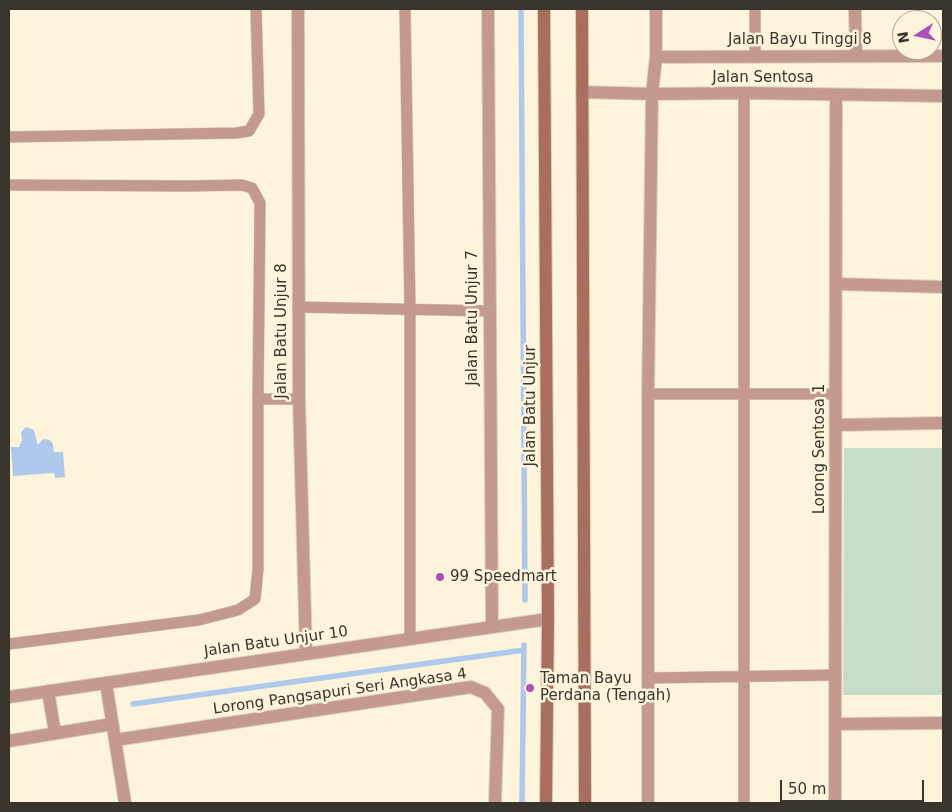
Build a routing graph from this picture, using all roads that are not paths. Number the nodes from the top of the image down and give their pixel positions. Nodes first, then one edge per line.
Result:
1 (256, 9) edge
2 (298, 9) edge
3 (405, 9) edge
4 (488, 9) edge
5 (544, 9) edge
6 (582, 9) edge
7 (656, 9) edge
8 (755, 9) edge
9 (855, 9) edge
10 (856, 56) junction
11 (943, 56) edge
12 (656, 57) junction
13 (755, 57) junction
14 (582, 92) junction
15 (744, 93) junction
16 (652, 94) junction
17 (836, 95) junction
18 (943, 96) edge
19 (9, 136) edge
20 (9, 185) edge
21 (836, 284) junction
22 (943, 287) edge
23 (298, 307) junction
24 (410, 309) junction
25 (489, 311) junction
26 (648, 394) junction
27 (836, 394) junction
28 (743, 395) junction
29 (258, 399) junction
30 (298, 399) junction
31 (943, 423) edge
32 (836, 424) junction
33 (548, 619) junction
34 (492, 627) junction
35 (410, 638) junction
36 (9, 644) edge
37 (306, 654) junction
38 (743, 675) junction
39 (836, 675) junction
40 (649, 678) junction
41 (106, 683) junction
42 (48, 691) junction
43 (9, 697) edge
44 (943, 723) edge
45 (112, 724) junction
46 (835, 724) junction
47 (55, 733) junction
48 (115, 740) junction
49 (9, 741) edge
50 (125, 803) edge
51 (495, 803) edge
52 (546, 803) edge
53 (585, 803) edge
54 (648, 803) edge
55 (744, 803) edge
56 (835, 803) edge

1 - 19 lane
2 - 23 street, Jalan Batu Unjur 8
3 - 24 lane
4 - 25 street, Jalan Batu Unjur 7
5 - 33 main road, Jalan Batu Unjur
6 - 14 main road
7 - 12 street
8 - 13 lane
9 - 10 street
10 - 11 street, Jalan Bayu Tinggi 8
10 - 13 street, Jalan Bayu Tinggi 8
12 - 13 street, Jalan Bayu Tinggi 8
12 - 16 street
14 - 16 street, Jalan Sentosa
14 - 53 main road
15 - 16 street, Jalan Sentosa
15 - 17 street, Jalan Sentosa
15 - 28 lane
16 - 26 street
17 - 18 street, Jalan Sentosa
17 - 21 street, Lorong Sentosa 1
20 - 29 lane
21 - 22 street
21 - 27 street, Lorong Sentosa 1
23 - 24 lane
23 - 30 street, Jalan Batu Unjur 8
24 - 25 lane
24 - 35 lane
25 - 34 street, Jalan Batu Unjur 7
26 - 28 lane
26 - 40 street
27 - 28 lane
27 - 32 street, Lorong Sentosa 1
28 - 38 lane
29 - 30 lane
29 - 36 lane
30 - 37 street, Jalan Batu Unjur 8
31 - 32 street
32 - 39 street, Lorong Sentosa 1
33 - 34 street, Jalan Batu Unjur 10
33 - 52 main road, Jalan Batu Unjur
34 - 35 street, Jalan Batu Unjur 10
35 - 37 street, Jalan Batu Unjur 10
37 - 41 street, Jalan Batu Unjur 10
38 - 39 lane
38 - 40 lane
38 - 55 lane
39 - 46 street, Lorong Sentosa 1
40 - 54 street
41 - 42 street, Jalan Batu Unjur 10
41 - 45 street
42 - 43 street, Jalan Batu Unjur 10
42 - 47 street
44 - 46 street
45 - 47 street
45 - 48 street
46 - 56 street, Lorong Sentosa 1
47 - 49 street
48 - 50 street
48 - 51 street, Lorong Pangsapuri Seri Angkasa 4

